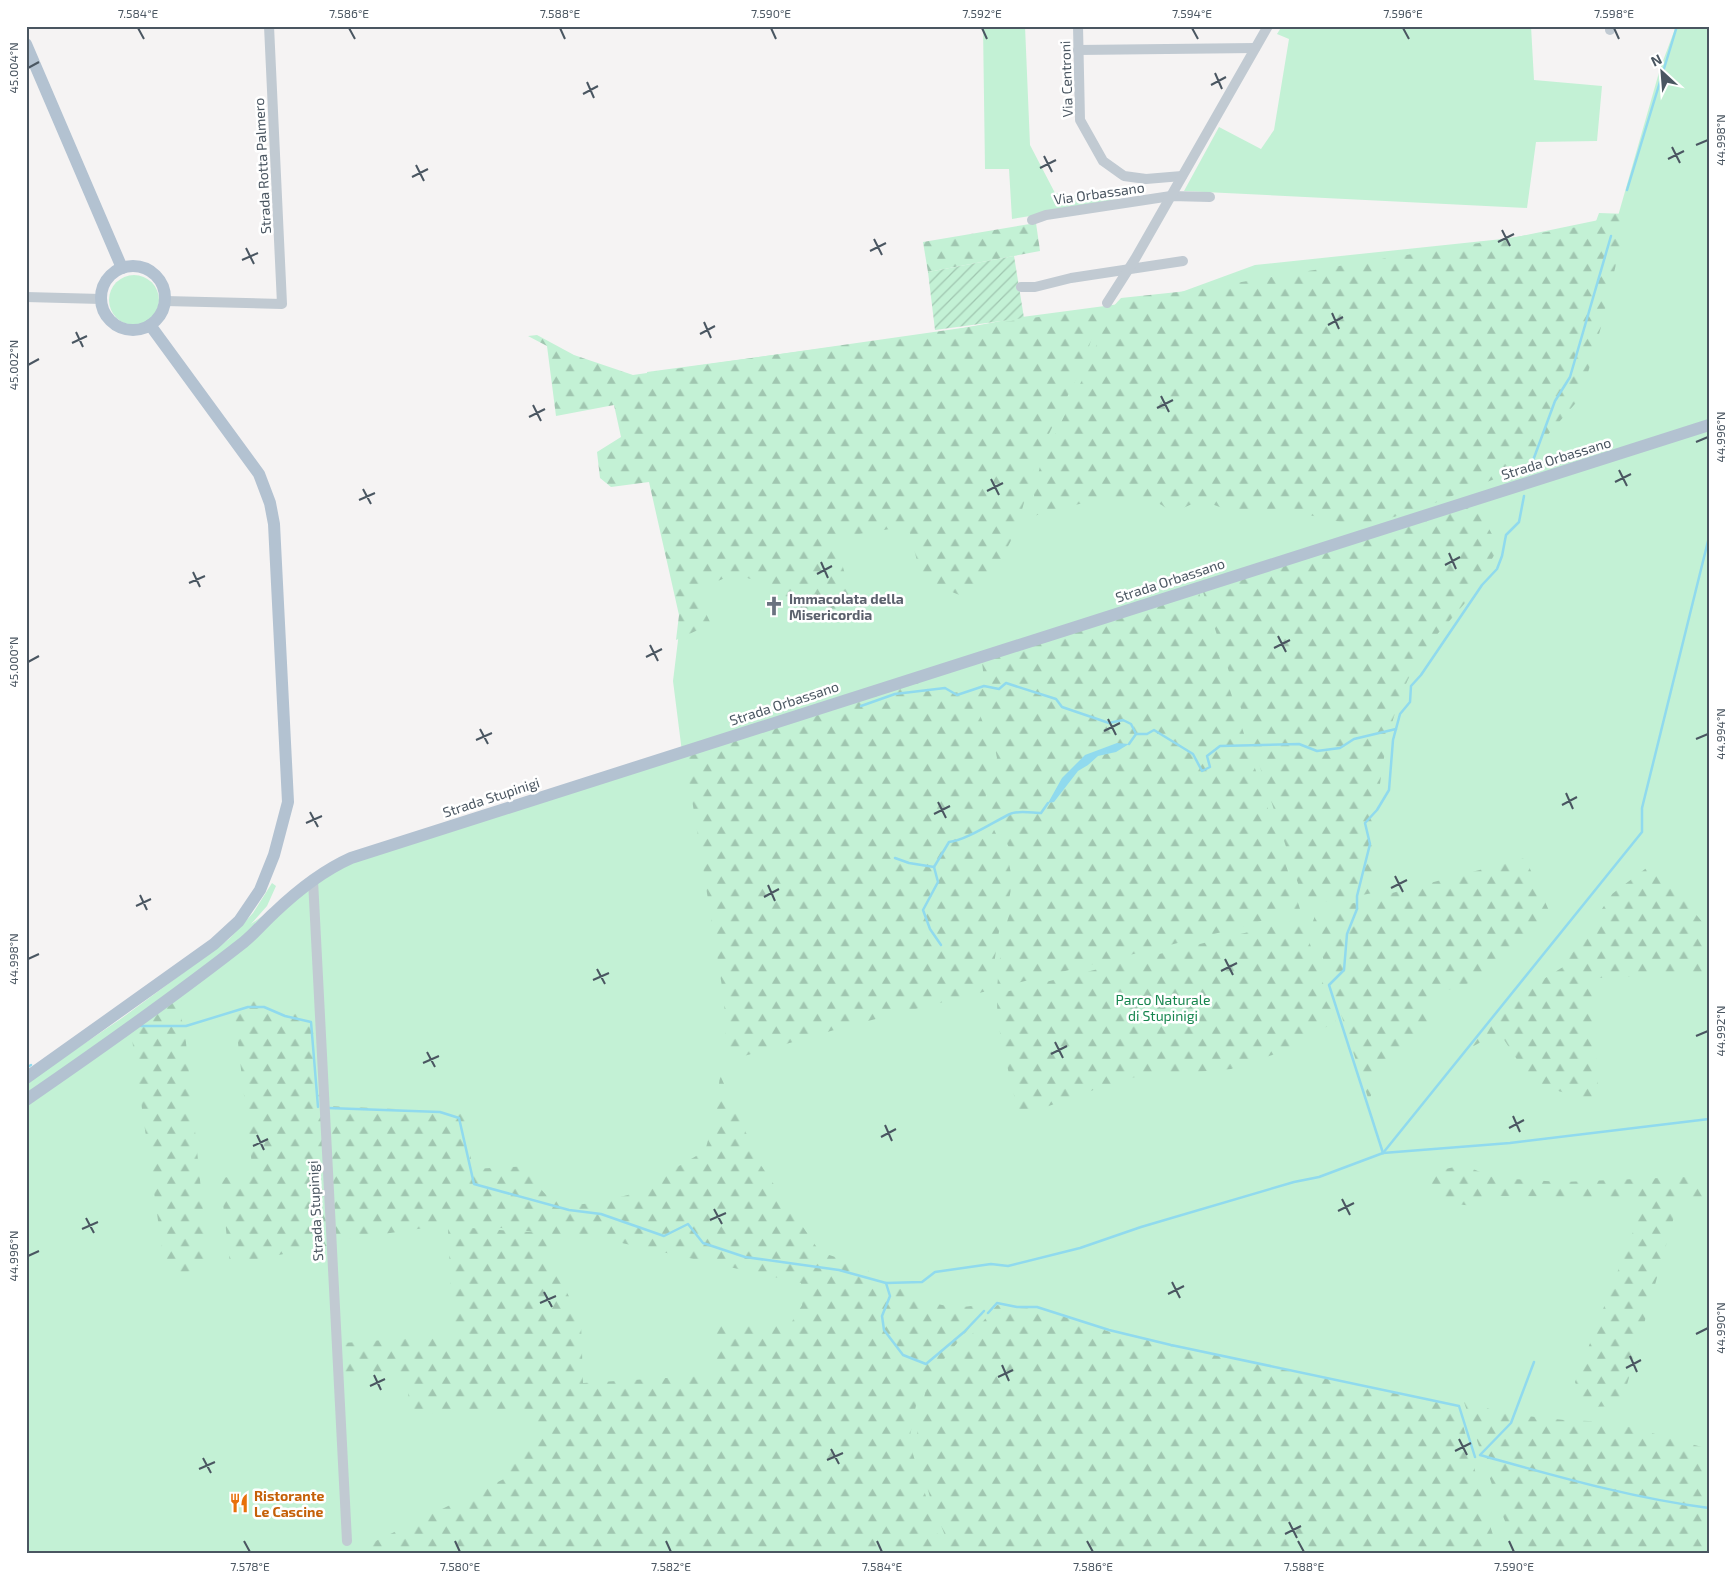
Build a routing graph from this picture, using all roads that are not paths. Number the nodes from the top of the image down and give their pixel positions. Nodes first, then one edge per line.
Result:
1 (269, 26) edge
2 (1078, 26) edge
3 (1268, 26) edge
4 (26, 44) edge
5 (1255, 48) junction
6 (1078, 50) junction
7 (1182, 176) junction
8 (1171, 196) junction
9 (1210, 197) dead end
10 (1032, 220) dead end
11 (1183, 261) dead end
12 (122, 268) junction
13 (1128, 270) junction
14 (1021, 287) dead end
15 (26, 297) edge
16 (101, 299) junction
17 (165, 301) junction
18 (1107, 303) dead end
19 (150, 325) junction
20 (1709, 425) edge
21 (1709, 432) edge
22 (1667, 439) junction
23 (682, 752) joint
24 (313, 880) junction
25 (26, 1078) edge
26 (26, 1100) edge
27 (347, 1541) dead end

1 - 17 street, Strada Rotta Palmero
2 - 6 street, Via Centroni
3 - 5 street
4 - 12 main road
5 - 6 street
5 - 7 street
6 - 7 street, Via Centroni
7 - 8 street
8 - 9 street, Via Orbassano
8 - 10 street, Via Orbassano
8 - 13 street
11 - 13 street
12 - 16 main road
12 - 17 main road
13 - 14 street
13 - 18 street
15 - 16 street
16 - 19 main road
17 - 19 main road
19 - 25 main road
20 - 22 main road, Strada Orbassano
21 - 22 main road, Strada Orbassano
22 - 23 main road, Strada Orbassano
23 - 24 main road, Strada Stupinigi
24 - 26 main road, Strada Stupinigi
24 - 27 street, Strada Stupinigi

